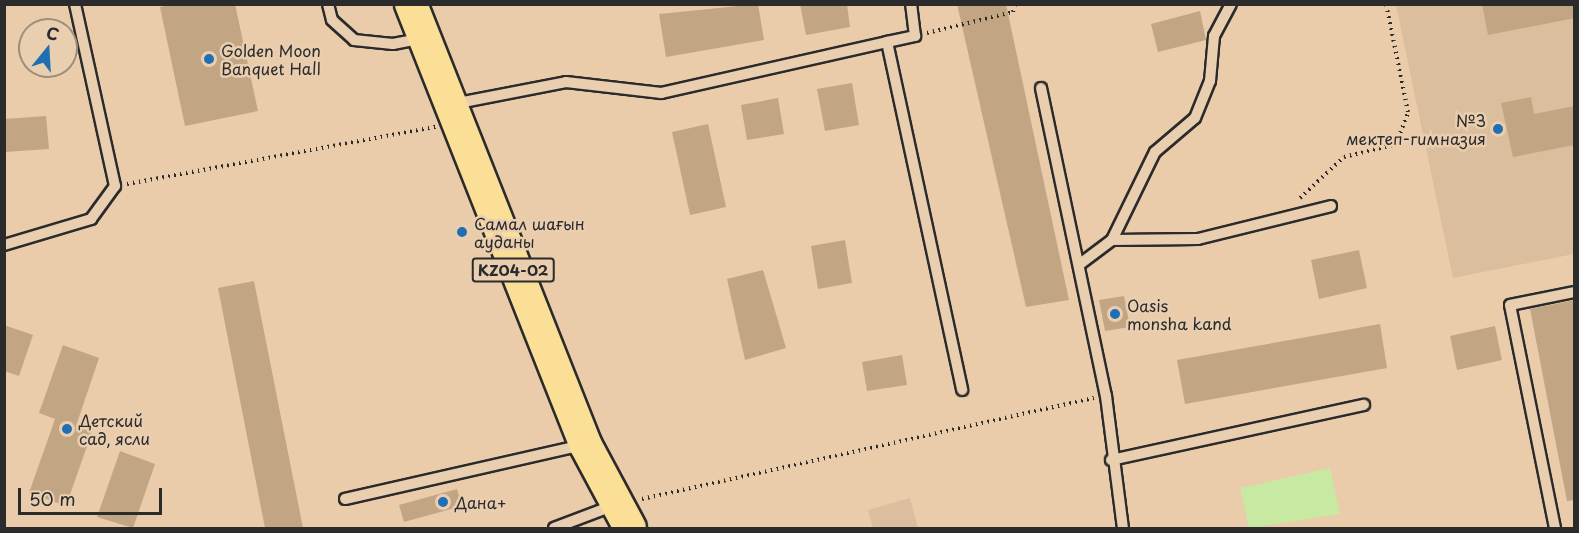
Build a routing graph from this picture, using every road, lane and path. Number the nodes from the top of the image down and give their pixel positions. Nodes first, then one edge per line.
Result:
1 (75, 4) edge
2 (328, 4) edge
3 (411, 4) edge
4 (911, 4) edge
5 (1015, 4) edge
6 (1231, 4) edge
7 (1386, 4) edge
8 (915, 36) junction
9 (423, 38) junction
10 (887, 42) junction
11 (1041, 88) dead end
12 (450, 114) junction
13 (115, 186) junction
14 (1331, 206) dead end
15 (1259, 224) junction
16 (1112, 240) junction
17 (4, 245) edge
18 (1080, 264) junction
19 (1575, 292) edge
20 (962, 390) dead end
21 (1106, 396) junction
22 (1364, 405) dead end
23 (585, 444) junction
24 (1112, 460) junction
25 (345, 499) dead end
26 (624, 516) edge
27 (554, 528) edge
28 (1123, 528) edge
29 (1555, 528) edge

1 - 13 lane
2 - 9 lane
3 - 9 main road, KZ04-02
4 - 8 lane
5 - 8 path
6 - 16 lane
7 - 15 path
8 - 10 lane
9 - 12 main road, KZ04-02
10 - 12 lane
10 - 20 lane
11 - 18 lane
12 - 13 path
12 - 23 main road, KZ04-02
13 - 17 lane
14 - 15 lane
15 - 16 lane
16 - 18 lane
18 - 21 lane
19 - 29 lane
21 - 24 lane
21 - 26 path
22 - 24 lane
23 - 25 lane
23 - 26 main road, KZ04-02
24 - 28 lane
26 - 27 lane

